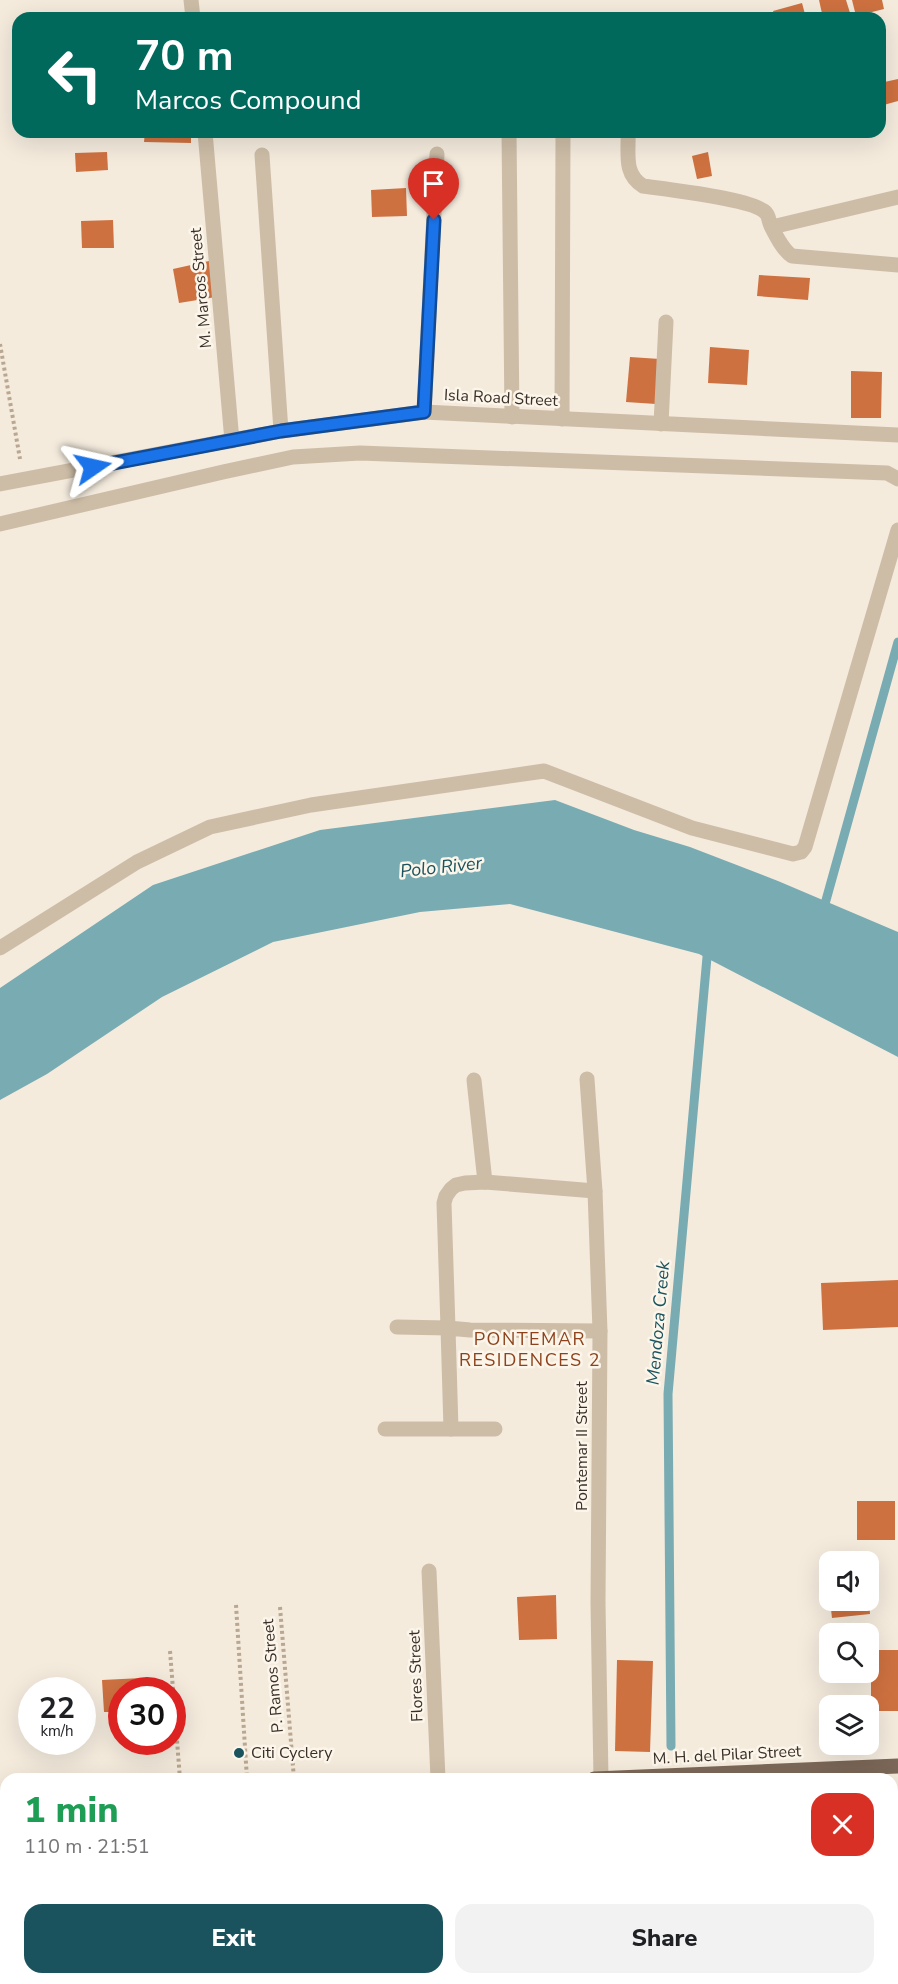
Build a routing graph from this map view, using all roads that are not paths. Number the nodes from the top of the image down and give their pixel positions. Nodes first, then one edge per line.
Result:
1 (206, 138) edge
2 (508, 138) edge
3 (563, 138) edge
4 (628, 138) edge
5 (437, 154) dead end
6 (262, 155) dead end
7 (898, 197) edge
8 (772, 227) junction
9 (898, 265) edge
10 (666, 322) dead end
11 (424, 412) junction
12 (512, 417) junction
13 (562, 419) junction
14 (661, 424) junction
15 (281, 431) junction
16 (898, 435) edge
17 (232, 441) junction
18 (898, 479) edge
19 (0, 484) edge
20 (0, 524) edge
21 (898, 530) edge
22 (0, 948) edge
23 (587, 1079) dead end
24 (474, 1080) dead end
25 (485, 1182) junction
26 (595, 1191) junction
27 (397, 1327) dead end
28 (447, 1328) junction
29 (600, 1331) junction
30 (385, 1429) dead end
31 (451, 1429) junction
32 (495, 1429) dead end
33 (429, 1571) dead end
34 (898, 1766) edge
35 (438, 1773) edge
36 (601, 1773) edge
37 (790, 1773) edge

1 - 17 street, M. Marcos Street
2 - 12 street
3 - 13 street
4 - 8 street
5 - 11 street
6 - 15 street
7 - 8 street
8 - 9 street
10 - 14 street
11 - 12 street, Isla Road Street
11 - 15 street, Isla Road Street
12 - 13 street, Isla Road Street
13 - 14 street, Isla Road Street
14 - 16 street, Isla Road Street
15 - 17 street, Isla Road Street
17 - 19 street, Isla Road Street
18 - 20 street
21 - 22 street
23 - 26 street, Pontemar II Street
24 - 25 street
25 - 26 street
25 - 28 street
26 - 29 street, Pontemar II Street
27 - 28 street
28 - 29 street
28 - 31 street
29 - 36 street, Pontemar II Street
30 - 31 street
31 - 32 street
33 - 35 street, Flores Street
34 - 37 main road, M. H. del Pilar Street

